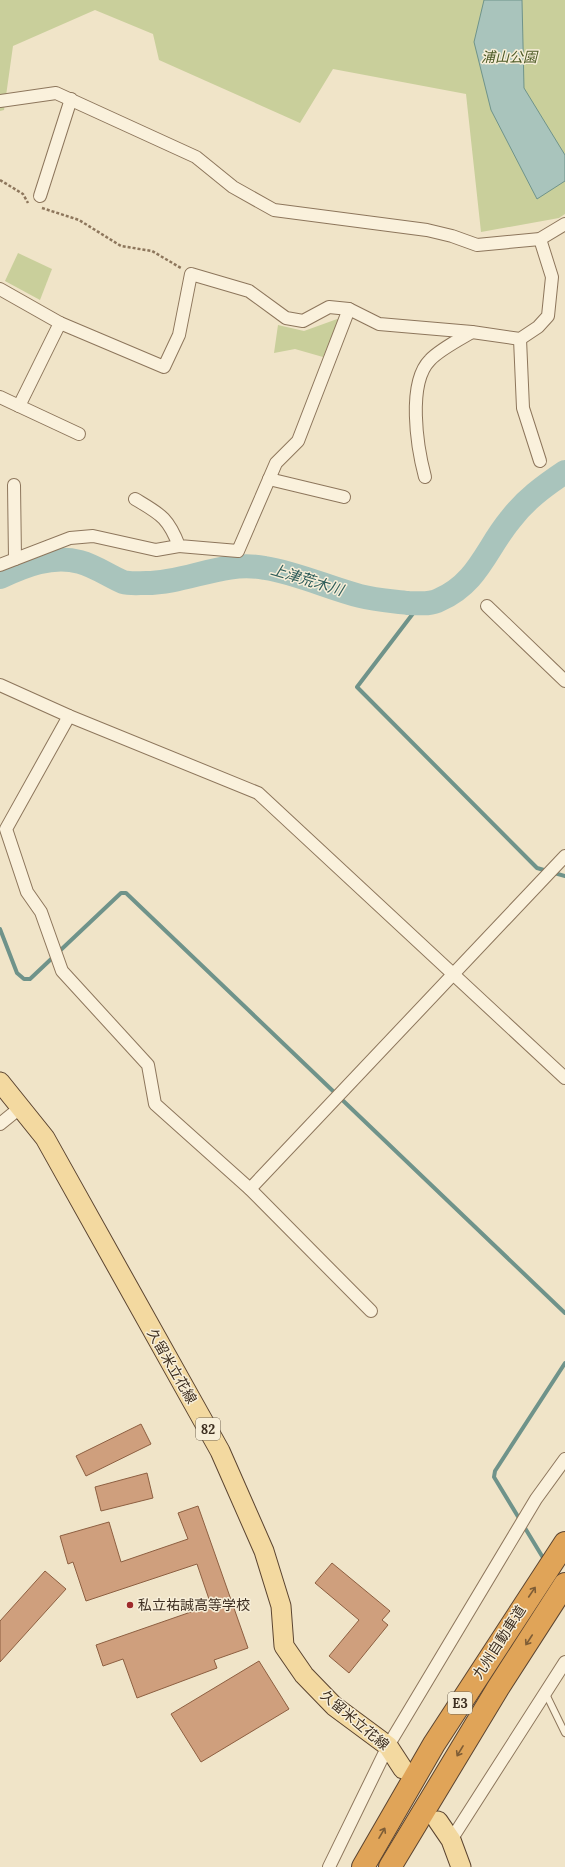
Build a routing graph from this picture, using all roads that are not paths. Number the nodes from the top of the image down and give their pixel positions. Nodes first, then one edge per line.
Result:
1 (71, 99) junction
2 (0, 101) edge
3 (38, 201) road end
4 (565, 224) edge
5 (540, 239) junction
6 (0, 289) edge
7 (348, 309) junction
8 (60, 323) junction
9 (472, 332) junction
10 (520, 339) junction
11 (0, 397) edge
12 (19, 406) junction
13 (79, 434) dead end
14 (540, 460) dead end
15 (426, 476) dead end
16 (269, 479) junction
17 (14, 485) dead end
18 (344, 497) dead end
19 (135, 499) dead end
20 (179, 546) junction
21 (15, 559) junction
22 (0, 565) edge
23 (487, 606) dead end
24 (565, 680) edge
25 (0, 685) edge
26 (69, 716) junction
27 (565, 856) edge
28 (454, 973) junction
29 (565, 1078) edge
30 (0, 1082) edge
31 (21, 1107) junction
32 (0, 1124) edge
33 (250, 1189) junction
34 (370, 1311) dead end
35 (565, 1459) edge
36 (565, 1543) edge
37 (565, 1584) edge
38 (565, 1662) edge
39 (545, 1692) junction
40 (565, 1733) edge
41 (388, 1746) junction
42 (403, 1769) dead end
43 (438, 1821) dead end
44 (451, 1840) junction
45 (329, 1867) edge
46 (363, 1867) edge
47 (390, 1867) edge
48 (461, 1867) edge

1 - 2 street
1 - 3 street
1 - 5 street
4 - 5 street
5 - 10 street
6 - 8 street
7 - 8 street
7 - 9 street
7 - 16 street
8 - 12 street
9 - 10 street
9 - 15 street
10 - 14 street
11 - 12 street
12 - 13 street
16 - 18 street
16 - 20 street
17 - 21 street
19 - 20 street
20 - 21 street
21 - 22 street
23 - 24 street
25 - 26 street
26 - 28 street
26 - 33 street
27 - 28 street
28 - 29 street
28 - 33 street
30 - 31 main road, 久留米立花線 / 82
31 - 32 street
31 - 41 main road, 久留米立花線 / 82
33 - 34 street
35 - 41 street
46 -> 36 highway, 九州自動車道 / E3
37 -> 47 highway, 九州自動車道 / E3
38 - 39 street
39 - 40 lane
39 - 44 street
41 - 42 main road, 久留米立花線 / 82
41 - 45 street
43 - 44 main road
44 - 48 main road

